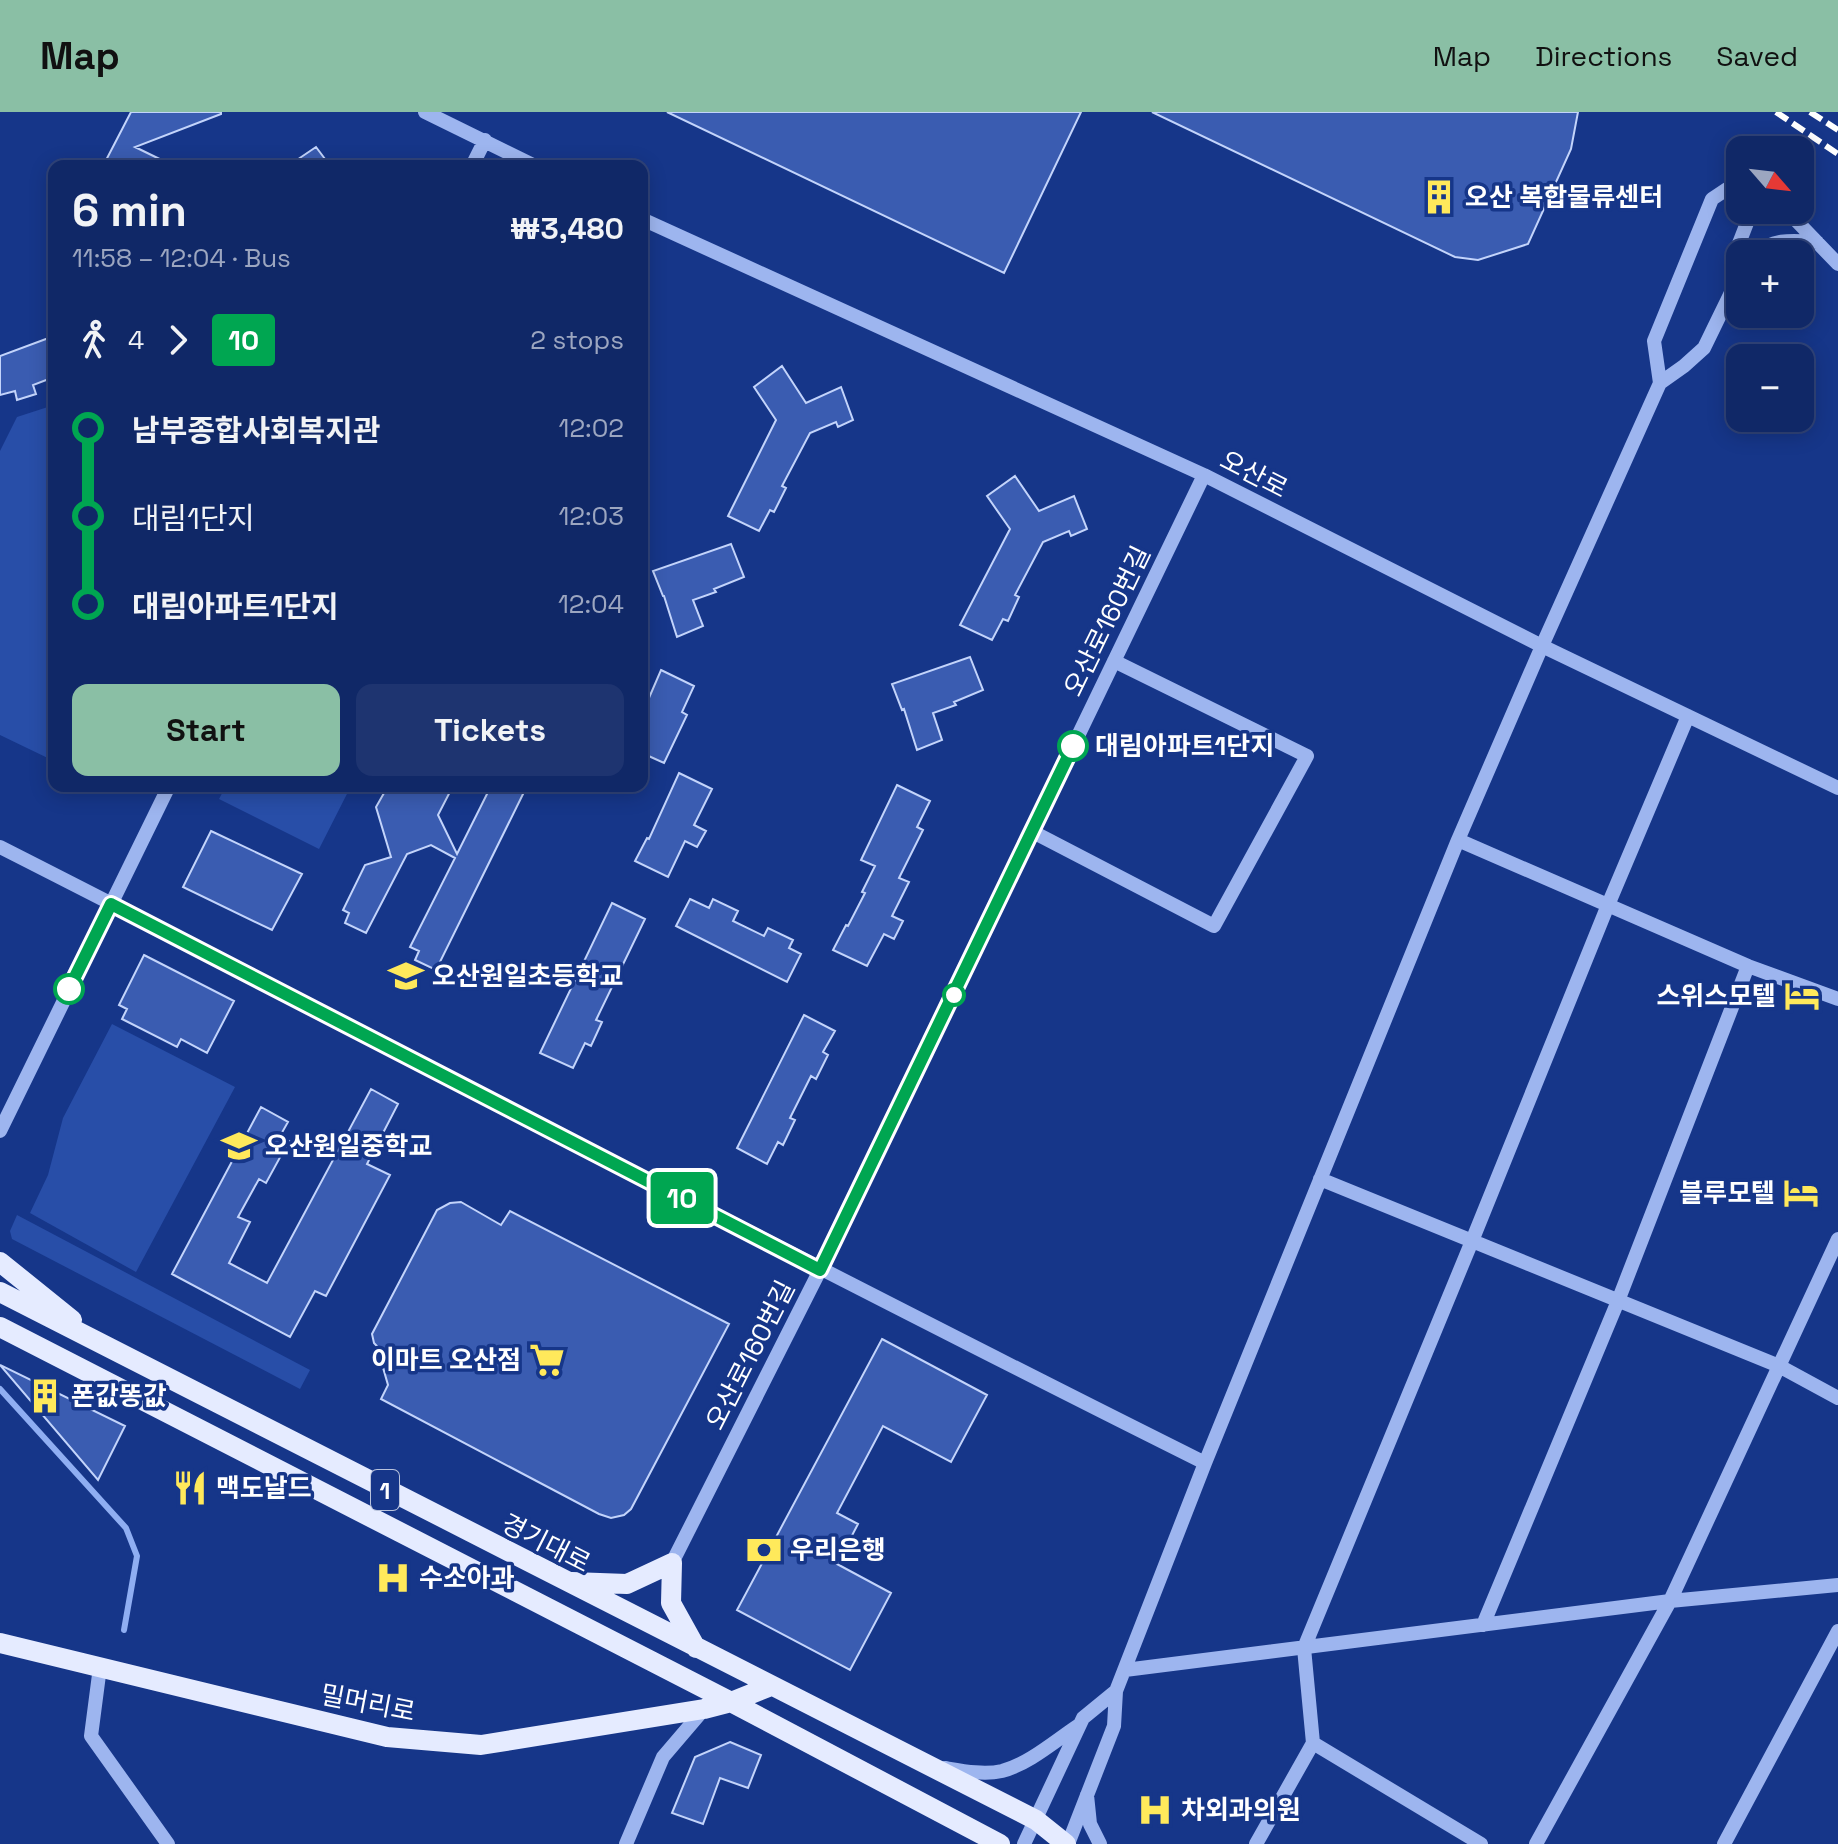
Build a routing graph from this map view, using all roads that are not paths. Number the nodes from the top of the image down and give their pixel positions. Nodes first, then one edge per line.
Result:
1 (425, 112) edge
2 (485, 140) junction
3 (475, 160) edge
4 (523, 160) edge
5 (1726, 190) edge
6 (648, 222) edge
7 (1798, 224) edge
8 (1814, 242) edge
9 (1817, 242) junction
10 (1838, 264) edge
11 (1726, 301) edge
12 (1660, 383) junction
13 (1204, 475) junction
14 (1542, 646) junction
15 (1114, 661) junction
16 (1688, 716) junction
17 (1838, 788) edge
18 (166, 792) edge
19 (1033, 832) junction
20 (1458, 840) junction
21 (0, 847) edge
22 (111, 904) junction
23 (1608, 905) junction
24 (1748, 966) junction
25 (1838, 999) edge
26 (0, 1131) edge
27 (1320, 1179) junction
28 (1838, 1239) edge
29 (1472, 1241) junction
30 (0, 1262) edge
31 (820, 1270) junction
32 (0, 1292) edge
33 (1618, 1301) junction
34 (0, 1327) edge
35 (107, 1348) junction
36 (1779, 1366) junction
37 (1838, 1398) edge
38 (1205, 1463) junction
39 (672, 1563) junction
40 (566, 1582) junction
41 (1838, 1585) edge
42 (1670, 1601) junction
43 (1483, 1625) junction
44 (1838, 1631) edge
45 (0, 1643) edge
46 (696, 1648) junction
47 (1304, 1648) junction
48 (100, 1667) junction
49 (1125, 1670) junction
50 (771, 1686) junction
51 (1116, 1691) junction
52 (731, 1702) junction
53 (704, 1709) junction
54 (1079, 1725) junction
55 (1313, 1743) junction
56 (927, 1765) junction
57 (1087, 1795) junction
58 (1036, 1820) junction
59 (969, 1826) junction
60 (168, 1844) edge
61 (626, 1844) edge
62 (987, 1844) edge
63 (1000, 1844) edge
64 (1024, 1844) edge
65 (1067, 1844) edge
66 (1100, 1844) edge
67 (1256, 1844) edge
68 (1481, 1844) edge
69 (1536, 1844) edge
70 (1724, 1844) edge

1 - 2 street
2 - 3 street
2 - 4 street
5 - 12 street
6 - 13 street, 오산로
7 - 9 street
8 - 9 street
9 - 10 street
11 - 12 street
12 - 14 street
13 - 14 street, 오산로
13 - 15 street, 오산로160번길
14 - 16 street, 오산로
14 - 20 street
15 - 19 street, 오산로160번길
15 - 19 street
16 - 17 street, 오산로
16 - 23 street
18 - 22 street
19 - 31 street, 오산로160번길
20 - 23 street
20 - 27 street
21 - 22 street
22 - 26 street
22 - 31 street
23 - 24 street
23 - 29 street
24 - 25 street
24 - 33 street
27 - 29 street
27 - 38 street
28 - 36 street
29 - 33 street
29 - 47 street
30 - 35 main road
31 - 38 street
31 - 39 street, 오산로160번길
32 - 35 main road, 경기대로 / 1
33 - 36 street
33 - 43 street
34 - 52 main road, 1
35 - 40 main road, 경기대로 / 1
36 - 37 street
36 - 42 street
38 - 49 street
39 - 40 main road
39 - 46 main road
40 - 46 main road, 경기대로 / 1
41 - 42 street
42 - 43 street
42 - 69 street
43 - 47 street
44 - 70 street
45 - 48 main road, 밀머리로
46 - 50 main road, 경기대로 / 1
47 - 49 street
47 - 55 street
48 - 53 main road, 밀머리로
48 - 60 street
49 - 51 street
50 - 52 main road, 밀머리로
50 - 56 main road, 경기대로 / 1
51 - 54 street
51 - 57 street
52 - 53 main road, 밀머리로
52 - 59 main road, 1
53 - 61 street
54 - 56 street
54 - 58 street
55 - 67 street
55 - 68 street
56 - 58 main road, 경기대로 / 1
57 - 65 street
57 - 66 street
58 - 64 street
58 - 65 main road, 경기대로 / 1
59 - 62 street
59 - 63 main road, 1

